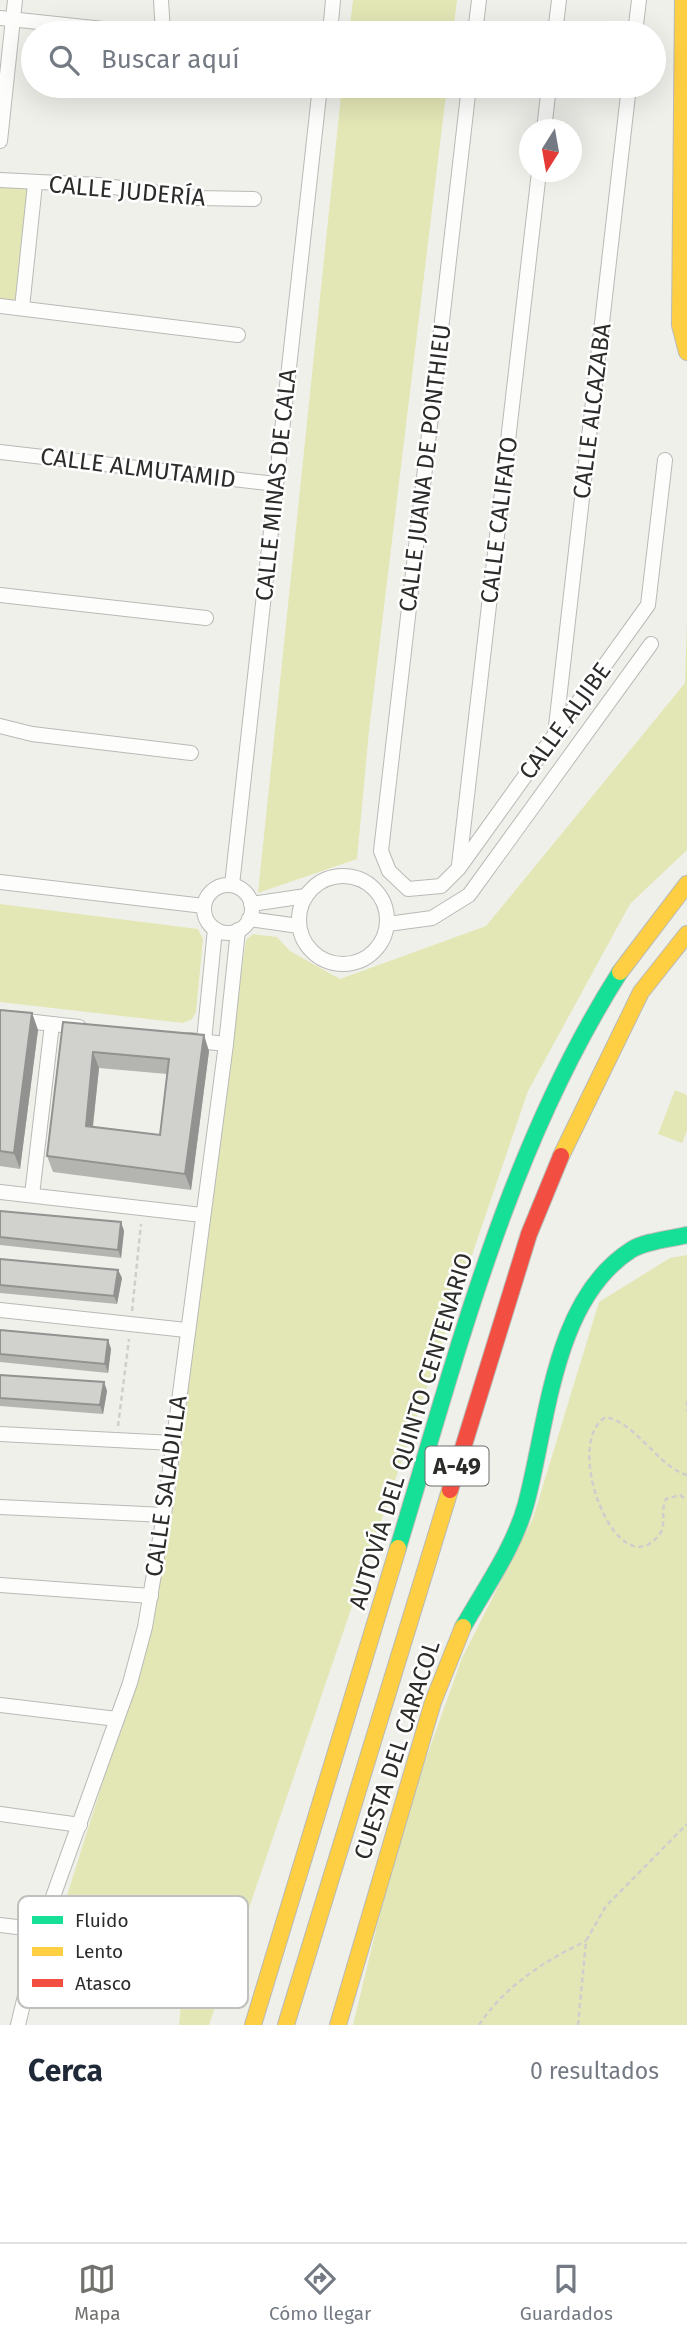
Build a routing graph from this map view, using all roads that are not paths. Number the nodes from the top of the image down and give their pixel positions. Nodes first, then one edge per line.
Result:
1 (15, 0) edge
2 (161, 0) edge
3 (333, 0) edge
4 (479, 0) edge
5 (559, 0) edge
6 (639, 0) edge
7 (683, 0) edge
8 (7, 18) edge
9 (34, 21) edge
10 (162, 21) edge
11 (331, 21) edge
12 (476, 21) edge
13 (556, 21) edge
14 (636, 21) edge
15 (319, 98) edge
16 (468, 98) edge
17 (548, 98) edge
18 (628, 98) edge
19 (545, 119) edge
20 (0, 141) edge
21 (0, 180) edge
22 (538, 182) edge
23 (35, 184) junction
24 (254, 199) dead end
25 (0, 306) edge
26 (22, 308) junction
27 (238, 335) dead end
28 (687, 352) edge
29 (0, 452) edge
30 (665, 460) dead end
31 (276, 484) junction
32 (0, 595) edge
33 (206, 618) dead end
34 (651, 644) dead end
35 (0, 726) edge
36 (555, 736) junction
37 (191, 753) dead end
38 (381, 851) joint
39 (459, 868) junction
40 (0, 882) edge
41 (687, 884) edge
42 (232, 885) junction
43 (306, 896) junction
44 (204, 906) junction
45 (250, 911) junction
46 (388, 924) junction
47 (299, 926) junction
48 (215, 929) junction
49 (238, 930) junction
50 (687, 934) edge
51 (0, 1018) edge
52 (52, 1024) junction
53 (91, 1028) edge
54 (168, 1037) edge
55 (204, 1041) junction
56 (226, 1044) junction
57 (0, 1192) edge
58 (32, 1195) junction
59 (202, 1215) junction
60 (687, 1235) edge
61 (0, 1310) edge
62 (186, 1329) junction
63 (0, 1434) edge
64 (173, 1443) junction
65 (0, 1507) edge
66 (164, 1515) junction
67 (0, 1585) edge
68 (150, 1596) junction
69 (0, 1705) edge
70 (117, 1719) junction
71 (0, 1814) edge
72 (80, 1825) junction
73 (54, 1896) edge
74 (0, 1925) edge
75 (18, 1927) edge
76 (253, 2025) edge
77 (286, 2025) edge
78 (338, 2025) edge

1 - 8 street
2 - 10 street
3 - 11 street
4 - 12 street
5 - 13 street
6 - 14 street
7 - 28 main road
8 - 9 street
8 - 20 street
15 - 31 street, CALLE MINAS DE CALA
16 - 38 street, CALLE JUANA DE PONTHIEU
17 - 19 street
18 - 36 street, CALLE ALCAZABA
21 - 23 street, CALLE JUDERÍA
22 - 39 street, CALLE CALIFATO
23 - 24 street, CALLE JUDERÍA
23 - 26 street
25 - 26 street
26 - 27 street
29 - 31 street, CALLE ALMUTAMID
30 - 36 street, CALLE ALJIBE
31 - 42 street, CALLE MINAS DE CALA
32 - 33 street
34 - 46 street
35 - 37 street
36 - 39 street, CALLE ALJIBE
38 - 39 street, CALLE ALJIBE
40 - 44 street
41 - 76 main road, AUTOVÍA DEL QUINTO CENTENARIO / A-49
42 - 44 street
42 - 45 street
43 - 45 street
43 - 46 street
43 - 47 street
44 - 48 street
45 - 47 street
45 - 49 street
46 - 47 street
48 - 49 street
48 - 55 street
49 - 56 street, CALLE SALADILLA
50 - 77 main road, A-49
51 - 52 street
52 - 53 street
52 - 58 street
54 - 55 street
55 - 56 street
56 - 59 street, CALLE SALADILLA
57 - 58 street
58 - 59 street
59 - 62 street, CALLE SALADILLA
60 - 78 main road, CUESTA DEL CARACOL
61 - 62 street
62 - 64 street, CALLE SALADILLA
63 - 64 street
64 - 66 street, CALLE SALADILLA
65 - 66 street
66 - 68 street, CALLE SALADILLA
67 - 68 street
68 - 70 street, CALLE SALADILLA
69 - 70 street
70 - 72 street, CALLE SALADILLA
71 - 72 street
72 - 73 street, CALLE SALADILLA
74 - 75 street

